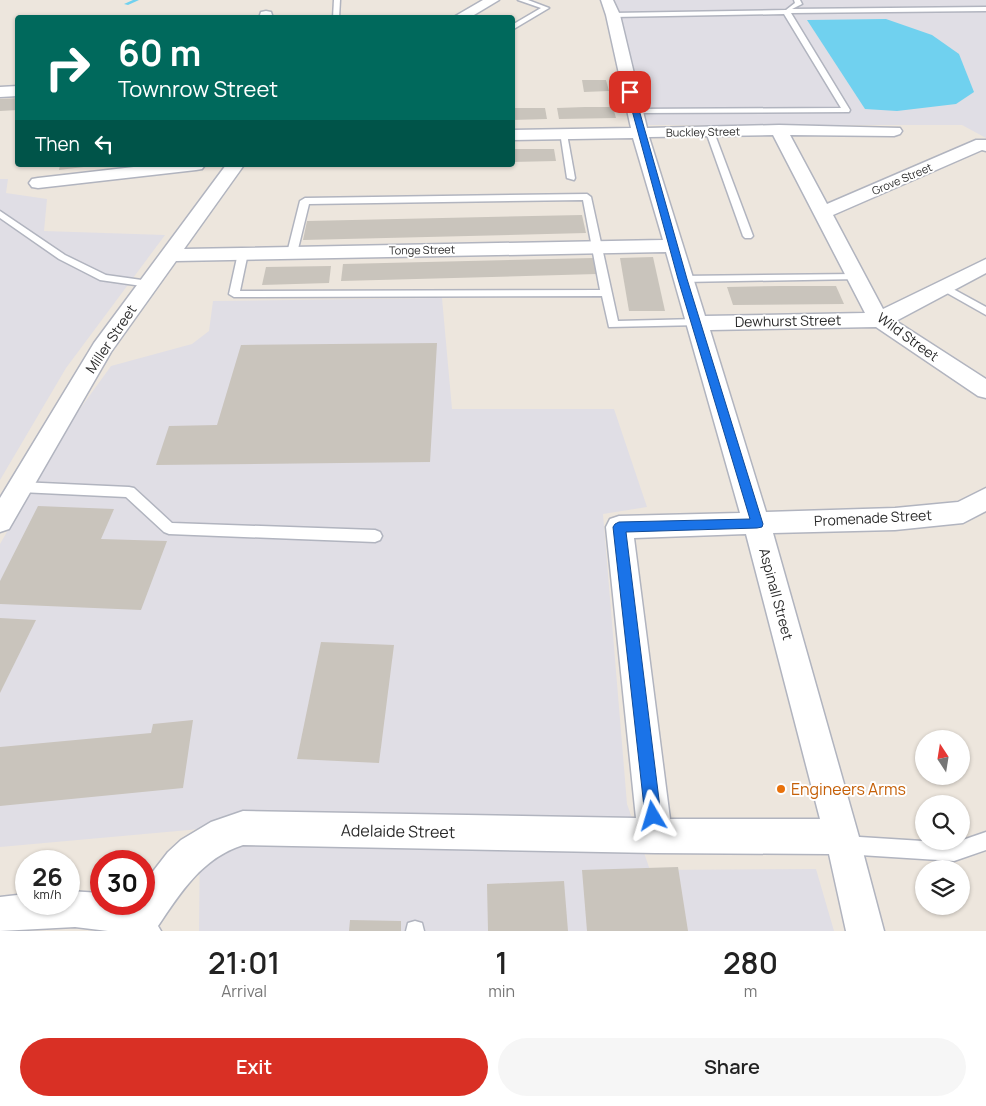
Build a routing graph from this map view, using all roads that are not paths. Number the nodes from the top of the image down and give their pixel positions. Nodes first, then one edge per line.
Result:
1 (337, 0) edge
2 (493, 0) edge
3 (521, 0) edge
4 (797, 0) edge
5 (868, 0) edge
6 (610, 8) edge
7 (875, 9) junction
8 (986, 9) edge
9 (787, 13) junction
10 (336, 15) edge
11 (464, 15) edge
12 (515, 26) edge
13 (15, 91) edge
14 (0, 92) edge
15 (638, 122) junction
16 (779, 130) junction
17 (894, 131) dead end
18 (710, 132) junction
19 (563, 134) junction
20 (515, 135) edge
21 (984, 145) edge
22 (45, 167) edge
23 (158, 167) edge
24 (234, 167) edge
25 (571, 178) dead end
26 (822, 213) junction
27 (0, 214) edge
28 (748, 236) dead end
29 (674, 246) junction
30 (597, 248) junction
31 (292, 252) junction
32 (243, 253) junction
33 (170, 255) junction
34 (986, 265) edge
35 (856, 277) junction
36 (682, 279) junction
37 (148, 284) junction
38 (944, 287) junction
39 (606, 293) junction
40 (986, 312) edge
41 (880, 320) junction
42 (697, 323) junction
43 (986, 390) edge
44 (20, 487) junction
45 (986, 498) edge
46 (0, 521) edge
47 (757, 524) junction
48 (375, 536) dead end
49 (655, 836) junction
50 (986, 840) edge
51 (843, 841) junction
52 (0, 915) edge
53 (44, 921) edge
54 (140, 928) edge
55 (865, 931) edge

1 - 10 lane
2 - 11 street
3 - 12 lane
4 - 9 lane
5 - 7 lane
6 - 9 lane
6 - 15 street, Aspinall Street
7 - 8 lane
7 - 9 lane
9 - 15 lane
13 - 14 street
15 - 18 street, Buckley Street
15 - 19 street, Buckley Street
15 - 29 street, Aspinall Street
16 - 17 street, Buckley Street
16 - 18 street, Buckley Street
16 - 26 street, Wild Street
18 - 28 lane
19 - 20 street, Buckley Street
19 - 25 lane
21 - 26 street, Grove Street
22 - 23 street
24 - 33 street, Miller Street
26 - 35 street, Wild Street
27 - 37 lane
29 - 30 street, Tonge Street
29 - 36 street, Aspinall Street
30 - 31 street, Tonge Street
30 - 31 lane
30 - 39 lane
31 - 32 street, Tonge Street
32 - 33 street, Tonge Street
32 - 39 lane
33 - 37 street, Miller Street
34 - 38 street
35 - 36 lane
35 - 41 street, Wild Street
36 - 42 street, Aspinall Street
37 - 44 street, Miller Street
38 - 40 lane
38 - 41 street
39 - 42 lane
41 - 42 street, Dewhurst Street
41 - 43 street, Wild Street
42 - 47 street, Aspinall Street
44 - 46 street, Miller Street
44 - 48 lane
45 - 47 street, Promenade Street
47 - 49 street, Promenade Street
47 - 51 street, Aspinall Street
49 - 51 street, Adelaide Street
49 - 54 street, Adelaide Street
50 - 51 lane
51 - 55 street, Aspinall Street
52 - 53 street, Adelaide Street
53 - 54 street, Adelaide Street

